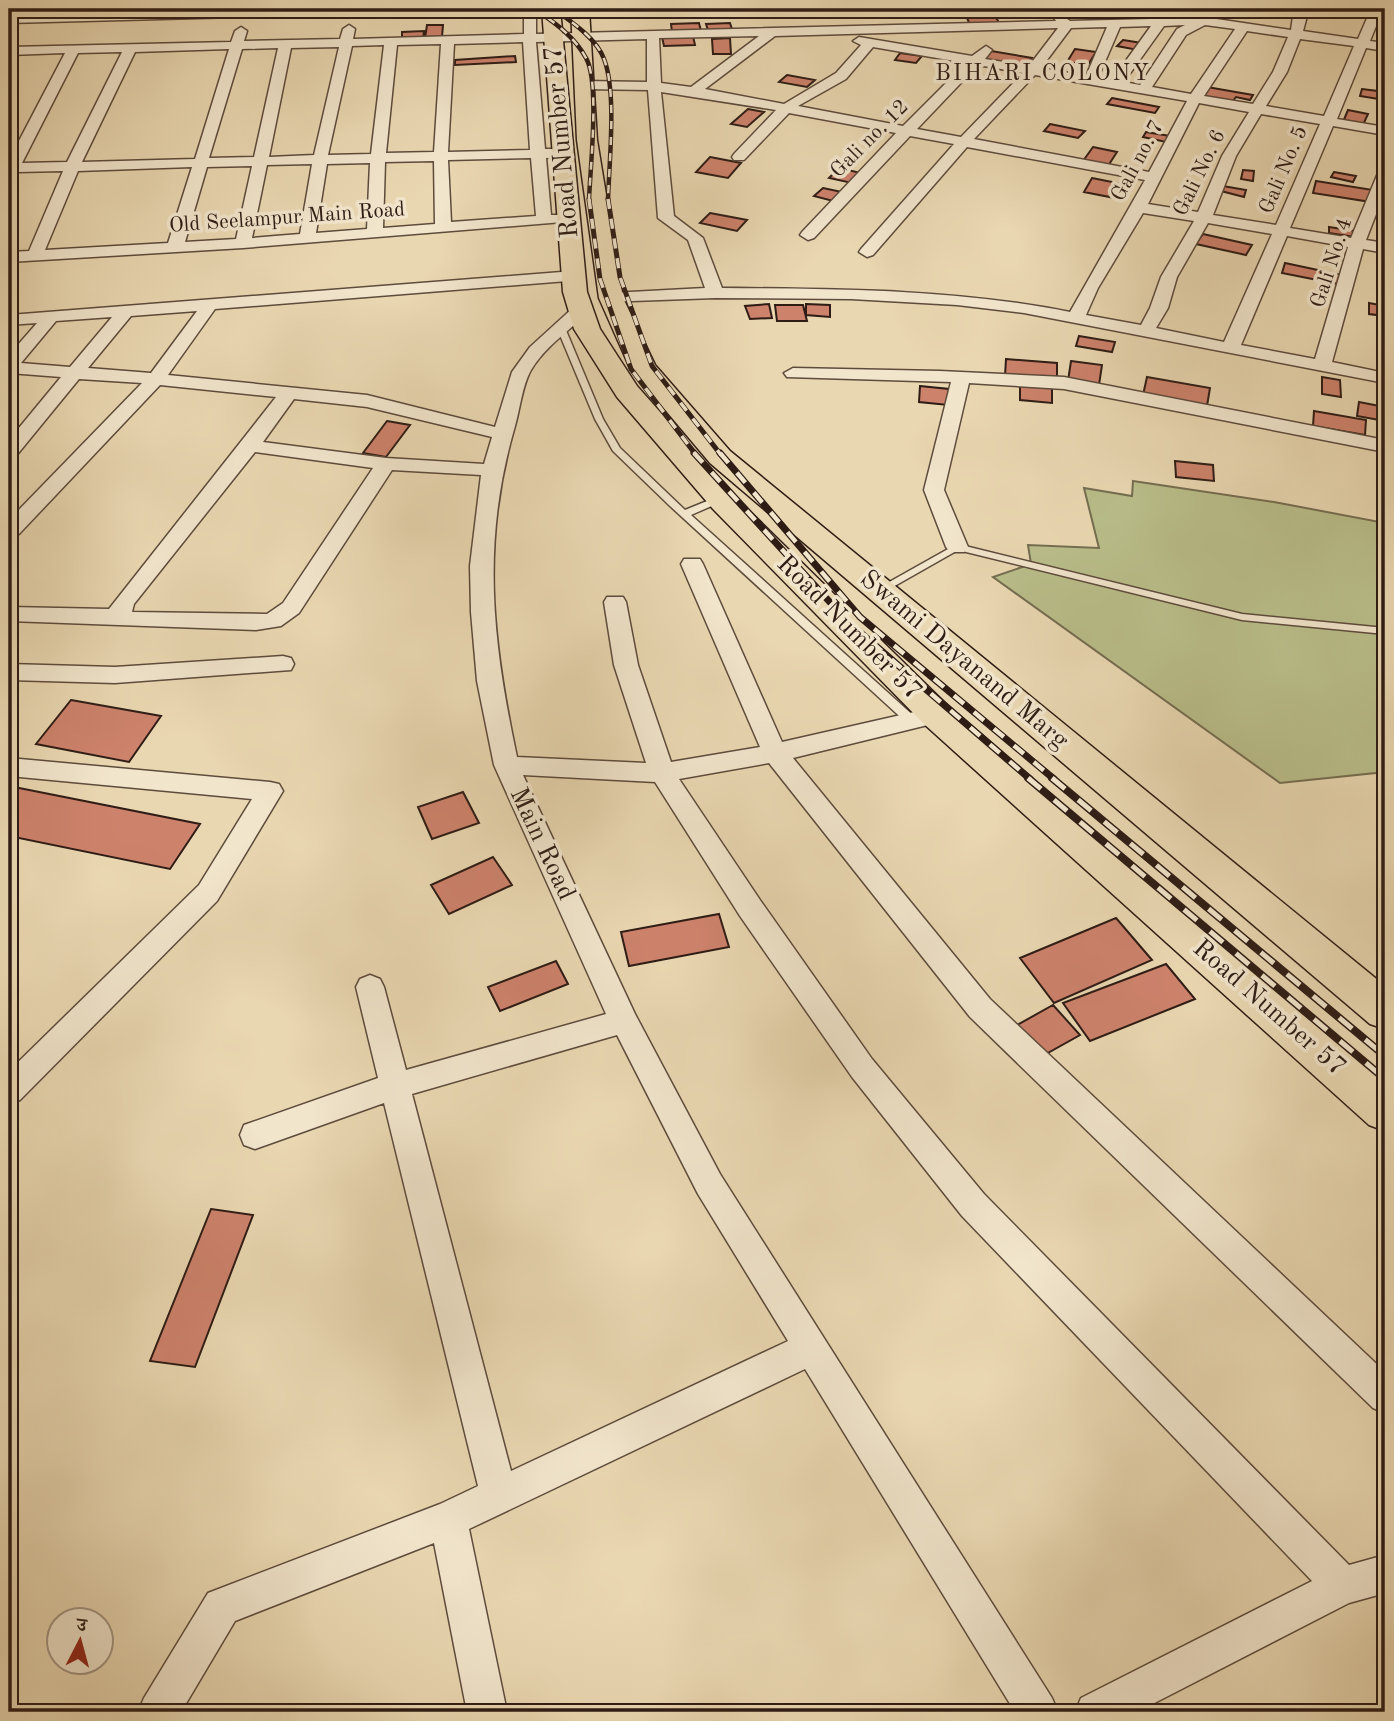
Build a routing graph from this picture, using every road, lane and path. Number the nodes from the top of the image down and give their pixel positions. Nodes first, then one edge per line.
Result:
1 (354, 9) edge
2 (393, 9) edge
3 (551, 9) edge
4 (580, 9) edge
5 (996, 9) edge
6 (1051, 9) edge
7 (1098, 9) edge
8 (1149, 9) edge
9 (1195, 9) edge
10 (1300, 9) edge
11 (940, 10) edge
12 (1379, 10) edge
13 (246, 12) junction
14 (859, 15) dead end
15 (530, 17) dead end
16 (9, 19) edge
17 (1203, 21) junction
18 (1160, 22) junction
19 (1111, 24) junction
20 (1067, 25) junction
21 (1007, 26) junction
22 (1244, 26) junction
23 (805, 27) junction
24 (950, 27) junction
25 (767, 28) junction
26 (863, 29) junction
27 (1181, 32) junction
28 (1296, 33) junction
29 (653, 35) junction
30 (552, 37) junction
31 (582, 37) junction
32 (529, 38) junction
33 (1226, 39) junction
34 (448, 41) junction
35 (391, 42) junction
36 (870, 43) junction
37 (1364, 43) junction
38 (285, 44) junction
39 (345, 44) junction
40 (237, 46) junction
41 (1385, 47) edge
42 (130, 48) junction
43 (73, 50) junction
44 (11, 54) edge
45 (977, 61) junction
46 (1032, 71) junction
47 (1090, 81) junction
48 (584, 85) junction
49 (1115, 85) junction
50 (654, 86) junction
51 (694, 90) junction
52 (1143, 90) junction
53 (1193, 99) junction
54 (786, 108) junction
55 (1257, 110) junction
56 (1327, 122) junction
57 (906, 131) junction
58 (1385, 131) edge
59 (965, 142) junction
60 (539, 153) junction
61 (563, 153) junction
62 (441, 155) junction
63 (378, 157) junction
64 (739, 157) dead end
65 (320, 159) junction
66 (261, 160) junction
67 (201, 162) junction
68 (72, 167) junction
69 (10, 170) edge
70 (1385, 173) edge
71 (1153, 177) junction
72 (1138, 207) junction
73 (1204, 217) junction
74 (556, 219) junction
75 (443, 228) junction
76 (1281, 231) junction
77 (375, 233) junction
78 (808, 235) dead end
79 (307, 236) junction
80 (243, 243) junction
81 (1357, 243) junction
82 (176, 247) junction
83 (1385, 248) edge
84 (867, 252) dead end
85 (35, 255) junction
86 (9, 257) edge
87 (606, 262) joint
88 (573, 276) junction
89 (715, 293) junction
90 (210, 304) junction
91 (126, 311) junction
92 (584, 312) junction
93 (51, 317) junction
94 (1076, 319) junction
95 (9, 320) edge
96 (1145, 333) junction
97 (1230, 349) junction
98 (9, 367) edge
99 (1322, 367) junction
100 (74, 373) junction
101 (793, 373) dead end
102 (961, 377) junction
103 (1385, 378) edge
104 (156, 379) junction
105 (288, 394) junction
106 (502, 434) junction
107 (250, 446) junction
108 (1385, 446) edge
109 (9, 452) edge
110 (386, 464) junction
111 (492, 470) junction
112 (720, 499) junction
113 (684, 514) junction
114 (10, 530) edge
115 (957, 547) junction
116 (692, 564) dead end
117 (880, 590) junction
118 (615, 602) dead end
119 (9, 614) edge
120 (123, 617) junction
121 (1385, 631) edge
122 (284, 664) dead end
123 (16, 673) edge
124 (9, 693) edge
125 (924, 718) junction
126 (775, 753) junction
127 (506, 765) junction
128 (9, 767) edge
129 (662, 773) junction
130 (370, 987) dead end
131 (1385, 1011) edge
132 (624, 1021) junction
133 (396, 1086) junction
134 (9, 1091) edge
135 (1385, 1111) edge
136 (255, 1135) dead end
137 (810, 1349) junction
138 (1385, 1395) edge
139 (499, 1496) junction
140 (448, 1519) junction
141 (1385, 1574) edge
142 (1343, 1586) junction
143 (158, 1712) edge
144 (487, 1712) edge
145 (1038, 1712) edge
146 (1095, 1712) edge

1 - 2 street
1 - 13 street
1 - 39 street
3 - 30 main road, Road Number 57
4 - 31 main road, Road Number 57
5 - 21 street
6 - 20 street
7 - 19 street
8 - 18 street
9 - 17 street
10 - 28 street, Gali No. 6
11 - 24 street
12 - 37 street, Gali No. 5
13 - 16 street
13 - 40 street
14 - 26 street
15 - 32 street
17 - 18 street
17 - 22 street
17 - 27 street
18 - 19 street
18 - 49 street
19 - 20 street
19 - 47 street
20 - 21 street
20 - 46 street
21 - 24 street
21 - 45 street, Gali no. 12
22 - 28 street
22 - 33 street, Gali no. 7
23 - 25 street
23 - 26 street
23 - 36 street
24 - 26 street
25 - 29 street
25 - 51 street
27 - 33 street
27 - 52 street
28 - 37 street
28 - 55 street, Gali No. 6
29 - 31 street
29 - 50 street
30 - 31 street
30 - 32 street
30 - 61 main road, Road Number 57
31 - 48 main road, Road Number 57
32 - 34 street
32 - 60 street
33 - 53 street, Gali no. 7
34 - 35 street
34 - 62 street
35 - 39 street
35 - 63 street
36 - 45 street
36 - 54 street
37 - 41 street
37 - 56 street, Gali No. 5
38 - 39 street
38 - 40 street
38 - 66 street
39 - 65 street
40 - 42 street
40 - 67 street
42 - 43 street
42 - 68 street
43 - 44 street
43 - 69 street
45 - 46 street
45 - 57 street, Gali no. 12
46 - 47 street
46 - 59 street
47 - 49 street
48 - 50 street
48 - 87 main road, Road Number 57
49 - 52 street
50 - 51 street
50 - 89 street
51 - 54 street
52 - 53 street
53 - 55 street
53 - 71 street, Gali no. 7
54 - 57 street
54 - 64 street
55 - 56 street
55 - 73 street, Gali No. 6
56 - 58 street
56 - 76 street, Gali No. 5
57 - 59 street
57 - 78 street, Gali no. 12
59 - 71 street
59 - 84 street
60 - 61 street
60 - 62 street
60 - 74 street
61 - 74 main road, Road Number 57
62 - 63 street
62 - 75 street
63 - 65 street
63 - 77 street
65 - 66 street
65 - 79 street
66 - 67 street
66 - 80 street
67 - 68 street
67 - 82 street
68 - 69 street
68 - 85 street
70 - 81 street, Gali No. 4
71 - 72 street, Gali no. 7
72 - 73 street
72 - 94 street, Gali no. 7
73 - 76 street
73 - 96 street, Gali No. 6
74 - 75 street, Old Seelampur Main Road
74 - 88 main road, Road Number 57
75 - 77 street, Old Seelampur Main Road
76 - 81 street
76 - 97 street, Gali No. 5
77 - 79 street, Old Seelampur Main Road
79 - 80 street, Old Seelampur Main Road
80 - 82 street, Old Seelampur Main Road
81 - 83 street
81 - 99 street, Gali No. 4
82 - 85 street, Old Seelampur Main Road
85 - 86 street, Old Seelampur Main Road
87 - 92 main road, Swami Dayanand Marg
88 - 90 street
88 - 92 main road, Road Number 57
89 - 92 street
89 - 94 street
90 - 91 street
90 - 104 street
91 - 93 street
91 - 100 street
92 - 106 street, Main Road
92 - 112 main road, Road Number 57
92 - 113 lane
92 - 117 main road, Swami Dayanand Marg
93 - 95 street
93 - 98 street
94 - 96 street
96 - 97 street
97 - 99 street
98 - 100 street
99 - 103 street
100 - 104 street
100 - 109 street
101 - 102 street
102 - 108 street
102 - 115 street
104 - 105 street
104 - 114 street
105 - 106 street
105 - 107 street
106 - 111 street, Main Road
107 - 110 street
107 - 120 street
110 - 111 street
110 - 120 street
111 - 127 street, Main Road
112 - 113 lane
112 - 125 main road, Road Number 57
113 - 125 lane
115 - 117 lane
115 - 121 lane
116 - 126 street
117 - 131 main road, Swami Dayanand Marg
118 - 129 street
119 - 120 street
122 - 123 street
123 - 124 street
125 - 126 street
125 - 135 main road, Road Number 57
126 - 129 street
126 - 138 street
127 - 129 street
127 - 132 street, Main Road
128 - 134 street
129 - 142 street
130 - 133 street
132 - 133 street
132 - 137 street, Main Road
133 - 136 street
133 - 139 street
137 - 139 street
137 - 145 street, Main Road
139 - 140 street
140 - 143 street
140 - 144 street
141 - 142 street
142 - 146 street

